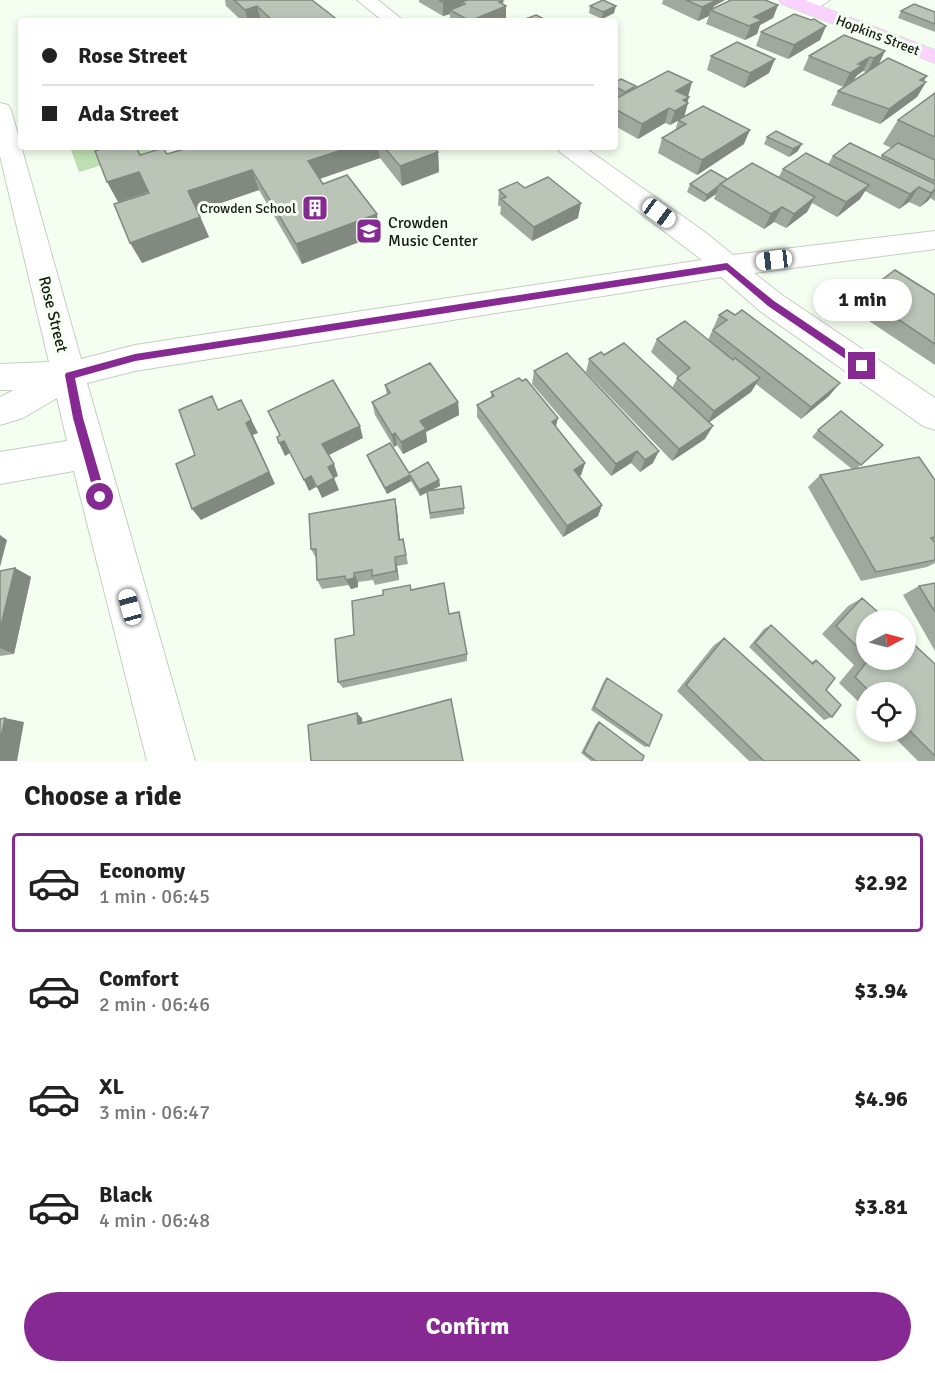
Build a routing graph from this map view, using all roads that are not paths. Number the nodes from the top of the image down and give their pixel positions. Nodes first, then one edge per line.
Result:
1 (366, 0) edge
2 (788, 0) edge
3 (814, 4) edge
4 (391, 18) edge
5 (935, 57) edge
6 (2, 127) edge
7 (572, 150) edge
8 (935, 240) edge
9 (727, 266) junction
10 (69, 375) junction
11 (0, 377) edge
12 (0, 411) edge
13 (935, 416) edge
14 (89, 453) junction
15 (0, 468) edge
16 (171, 761) edge

1 - 4 street
2 - 3 main road, Hopkins Street
3 - 5 main road, Hopkins Street
6 - 10 street, Rose Street
7 - 9 street
8 - 9 street
9 - 10 street
9 - 13 street
10 - 11 street
10 - 12 street
10 - 14 street, Rose Street
14 - 15 street
14 - 16 street, Rose Street

